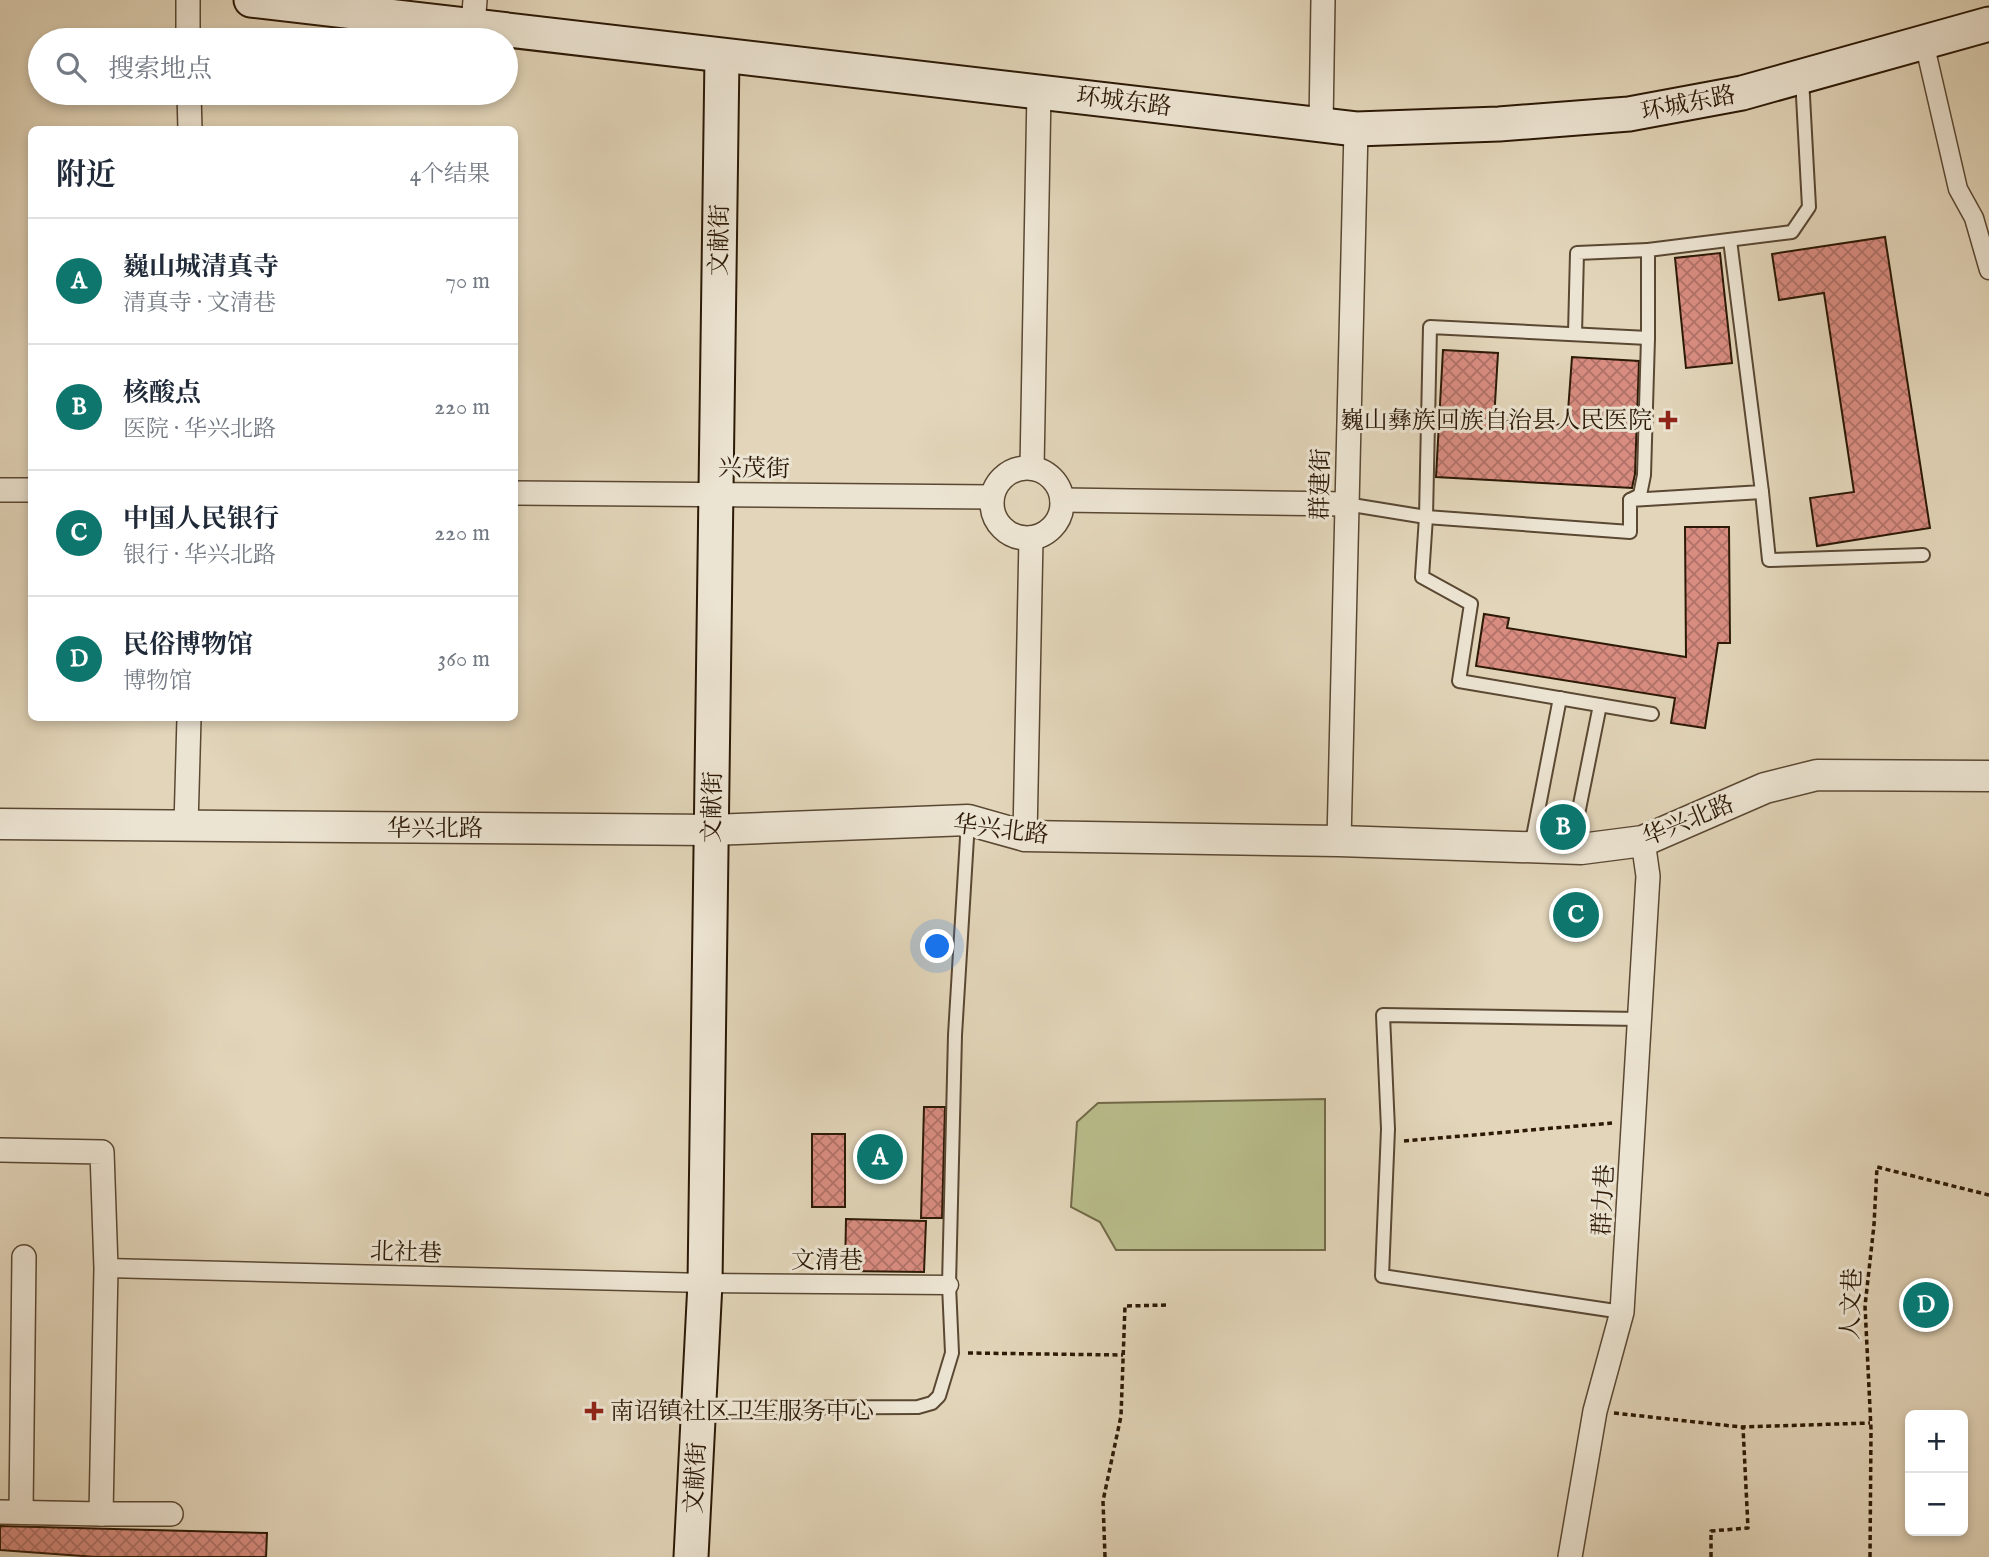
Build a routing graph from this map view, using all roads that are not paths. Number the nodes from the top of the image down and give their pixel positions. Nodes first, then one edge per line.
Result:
1 (188, 0) edge
2 (251, 0) edge
3 (1323, 0) edge
4 (474, 13) edge
5 (1989, 24) edge
6 (188, 28) edge
7 (1924, 43) junction
8 (722, 56) junction
9 (1802, 78) junction
10 (1039, 91) junction
11 (189, 105) edge
12 (1321, 125) junction
13 (190, 126) edge
14 (1356, 129) junction
15 (1730, 240) junction
16 (1648, 250) junction
17 (1989, 270) edge
18 (1575, 334) junction
19 (1648, 338) junction
20 (1032, 468) junction
21 (0, 490) edge
22 (28, 490) edge
23 (1762, 492) junction
24 (518, 493) edge
25 (716, 494) junction
26 (992, 497) junction
27 (1062, 500) junction
28 (1630, 500) junction
29 (1346, 504) junction
30 (1426, 517) junction
31 (1031, 538) junction
32 (1923, 555) dead end
33 (1560, 698) junction
34 (1600, 705) junction
35 (1652, 714) dead end
36 (189, 721) edge
37 (1989, 776) edge
38 (968, 820) junction
39 (0, 824) edge
40 (186, 826) junction
41 (711, 830) junction
42 (1024, 836) junction
43 (1339, 841) junction
44 (1643, 841) junction
45 (1531, 848) junction
46 (1571, 849) junction
47 (1640, 1019) junction
48 (0, 1150) edge
49 (24, 1257) dead end
50 (106, 1268) junction
51 (705, 1283) junction
52 (949, 1285) junction
53 (1622, 1312) junction
54 (698, 1408) junction
55 (10, 1512) edge
56 (101, 1514) junction
57 (171, 1514) dead end
58 (691, 1557) edge
59 (1570, 1557) edge

1 - 6 street
2 - 4 main road, 环城东路
3 - 12 street
4 - 8 main road, 环城东路
5 - 7 main road, 环城东路
7 - 9 main road, 环城东路
7 - 17 street
8 - 10 main road, 环城东路
8 - 25 main road, 文献街
9 - 14 main road, 环城东路
9 - 15 lane
10 - 12 main road, 环城东路
10 - 20 street
11 - 13 street
12 - 14 main road, 环城东路
14 - 29 street, 群建街
15 - 16 lane
15 - 23 lane
16 - 18 lane
16 - 19 lane
18 - 19 lane
18 - 30 lane
19 - 28 lane
20 - 26 street
20 - 27 street
21 - 22 street
23 - 28 lane
23 - 32 lane
24 - 25 street, 兴茂街
25 - 26 street, 兴茂街
25 - 41 main road, 文献街
26 - 31 street
27 - 29 street
27 - 31 street
28 - 30 lane
29 - 30 lane
29 - 43 street, 群建街
30 - 33 lane
31 - 42 street
33 - 34 lane
33 - 45 lane
34 - 35 lane
34 - 46 lane
36 - 40 street
37 - 44 street, 华兴北路
38 - 41 street, 华兴北路
38 - 42 street, 华兴北路
38 - 52 lane
39 - 40 street, 华兴北路
40 - 41 street, 华兴北路
41 - 51 main road, 文献街
42 - 43 street, 华兴北路
43 - 45 street, 华兴北路
44 - 46 street, 华兴北路
44 - 47 street, 群力巷
45 - 46 street, 华兴北路
47 - 53 street, 群力巷
47 - 53 lane
48 - 50 street
49 - 55 street
50 - 51 street, 北社巷
50 - 56 street
51 - 52 street, 文清巷
51 - 54 main road, 文献街
52 - 54 lane
53 - 59 street, 群力巷
54 - 58 main road, 文献街
55 - 56 street
56 - 57 street

